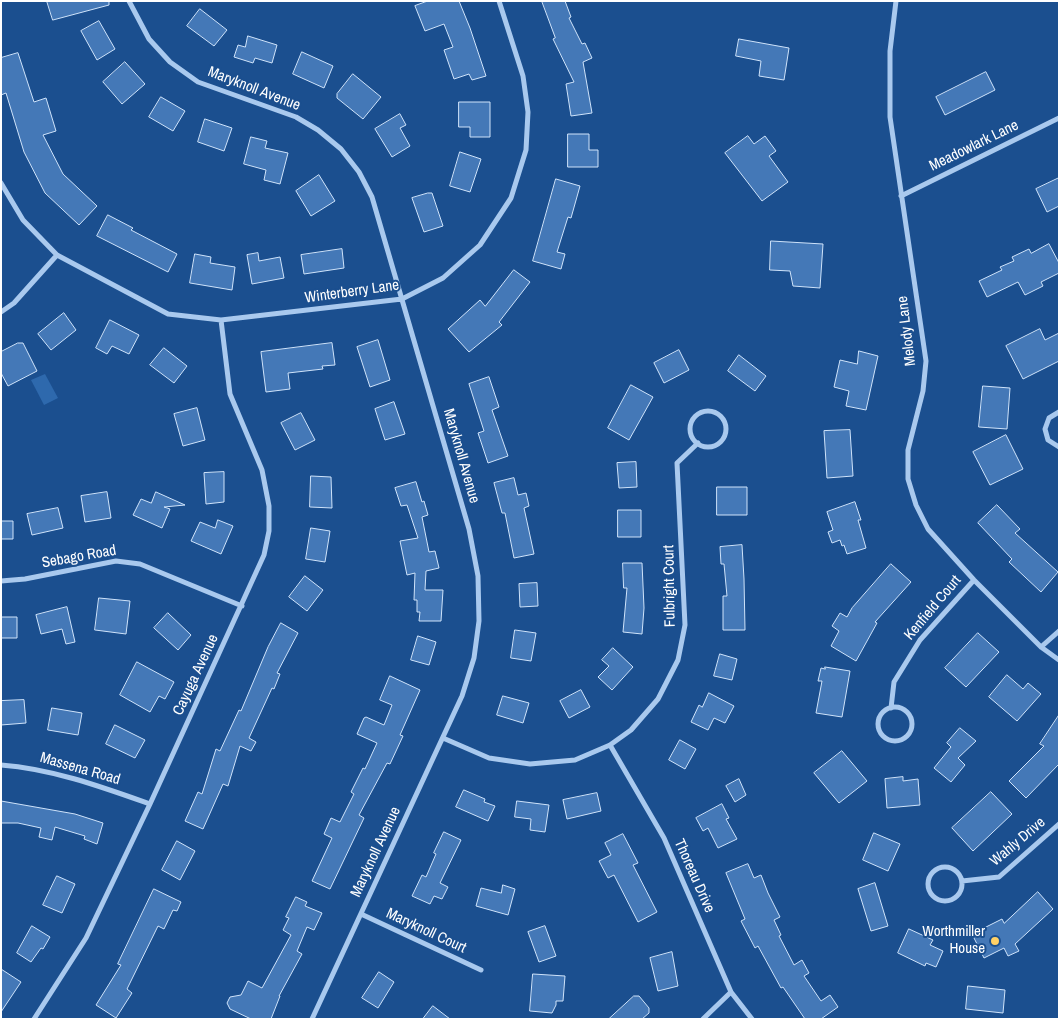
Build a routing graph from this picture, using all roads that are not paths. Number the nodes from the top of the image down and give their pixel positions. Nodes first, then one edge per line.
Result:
1 (129, 1) edge
2 (499, 1) edge
3 (896, 1) edge
4 (1059, 118) edge
5 (1, 183) edge
6 (901, 196) junction
7 (57, 255) junction
8 (402, 299) junction
9 (1, 312) edge
10 (220, 320) junction
11 (1059, 412) edge
12 (698, 444) junction
13 (1059, 447) edge
14 (974, 580) junction
15 (1, 581) edge
16 (242, 606) junction
17 (1059, 631) edge
18 (1041, 647) junction
19 (1059, 660) edge
20 (891, 708) junction
21 (443, 738) junction
22 (610, 745) junction
23 (1, 765) edge
24 (150, 804) junction
25 (1059, 824) edge
26 (962, 881) junction
27 (361, 914) junction
28 (480, 970) dead end
29 (731, 992) junction
30 (34, 1019) edge
31 (312, 1019) edge
32 (703, 1019) edge
33 (752, 1019) edge

1 - 8 street, Maryknoll Avenue
2 - 8 street, Winterberry Lane
3 - 6 street, Melody Lane
4 - 6 street, Meadowlark Lane
5 - 7 street, Winterberry Lane
6 - 14 street, Melody Lane
7 - 9 street
7 - 10 street, Winterberry Lane
8 - 10 street, Winterberry Lane
8 - 21 street, Maryknoll Avenue
10 - 16 street, Cayuga Avenue
11 - 13 street
12 - 12 street
12 - 22 street, Fulbright Court
14 - 18 street, Melody Lane
14 - 20 street, Kenfield Court
15 - 16 street, Sebago Road
16 - 24 street, Cayuga Avenue
17 - 18 street
18 - 19 street, Melody Lane
20 - 20 street, Kenfield Court
21 - 22 street, Fulbright Court
21 - 27 street, Maryknoll Avenue
22 - 29 street, Thoreau Drive
23 - 24 street, Massena Road
24 - 30 street, Cayuga Avenue
25 - 26 street, Wahly Drive
26 - 26 street
27 - 28 street, Maryknoll Court
27 - 31 street, Maryknoll Avenue
29 - 32 street
29 - 33 street, Thoreau Drive

